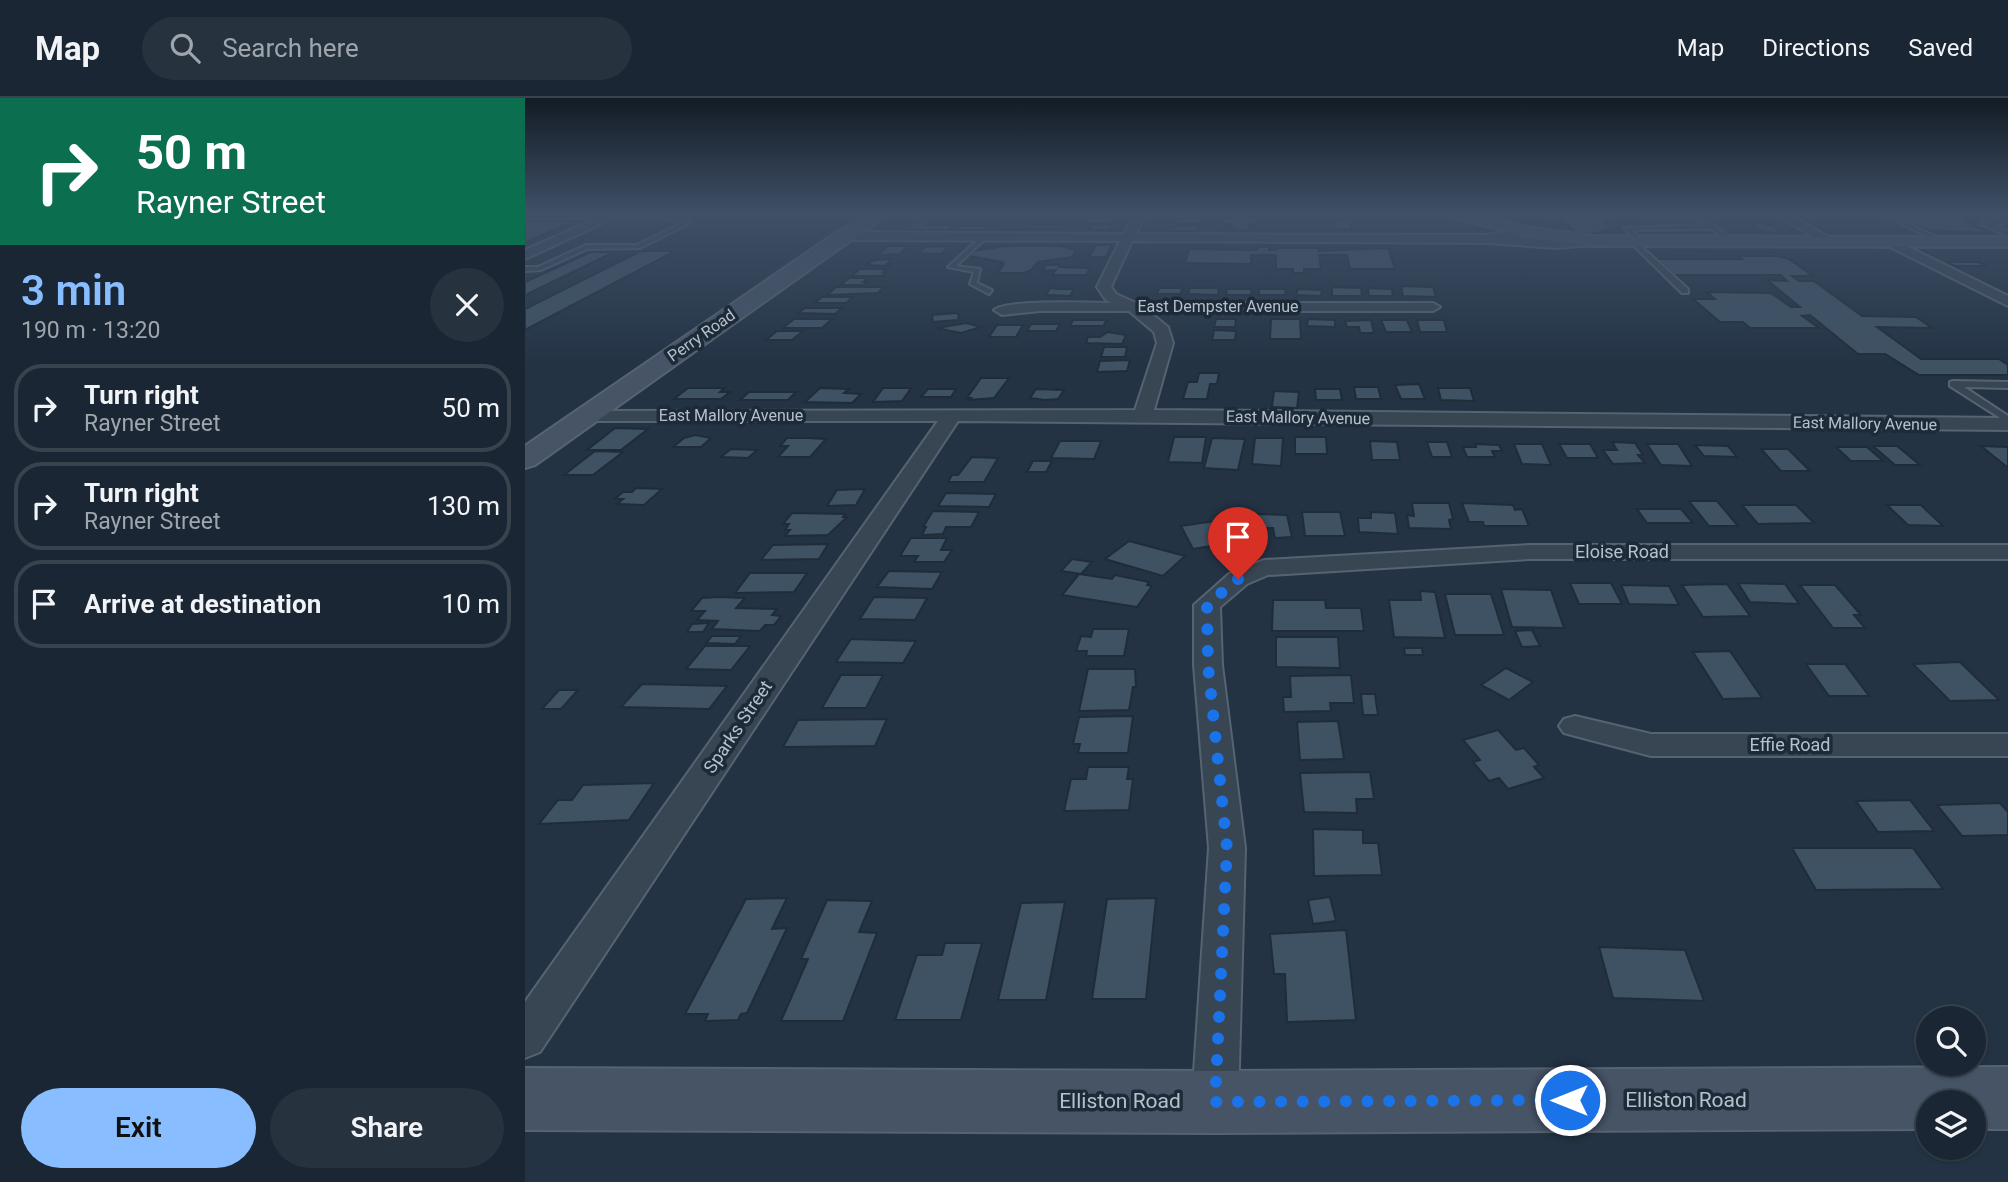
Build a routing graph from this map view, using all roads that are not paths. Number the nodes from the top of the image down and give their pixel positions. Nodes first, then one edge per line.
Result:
1 (548, 265) edge
2 (802, 265) edge
3 (955, 265) edge
4 (1113, 265) edge
5 (1659, 265) edge
6 (1934, 265) edge
7 (525, 269) edge
8 (1685, 291) dead end
9 (989, 292) dead end
10 (2008, 302) edge
11 (1131, 306) junction
12 (1433, 307) dead end
13 (1002, 310) dead end
14 (2008, 385) edge
15 (1986, 406) junction
16 (2008, 406) edge
17 (588, 415) junction
18 (951, 416) junction
19 (1143, 416) junction
20 (2008, 422) edge
21 (525, 459) edge
22 (2008, 552) edge
23 (1575, 726) dead end
24 (2008, 745) edge
25 (525, 1038) edge
26 (2008, 1098) edge
27 (525, 1099) edge
28 (1215, 1102) junction

1 - 7 lane
2 - 17 main road, Perry Road
3 - 9 lane
4 - 11 street
5 - 8 lane
6 - 10 street
11 - 12 street, East Dempster Avenue
11 - 13 street, East Dempster Avenue
11 - 19 street
14 - 15 lane
15 - 16 lane
15 - 20 lane
17 - 18 street, East Mallory Avenue
17 - 21 main road, Perry Road
18 - 19 street, East Mallory Avenue
18 - 25 street, Sparks Street
19 - 20 street, East Mallory Avenue
22 - 28 street, Eloise Road
23 - 24 street, Effie Road
26 - 28 main road, Elliston Road
27 - 28 main road, Elliston Road

